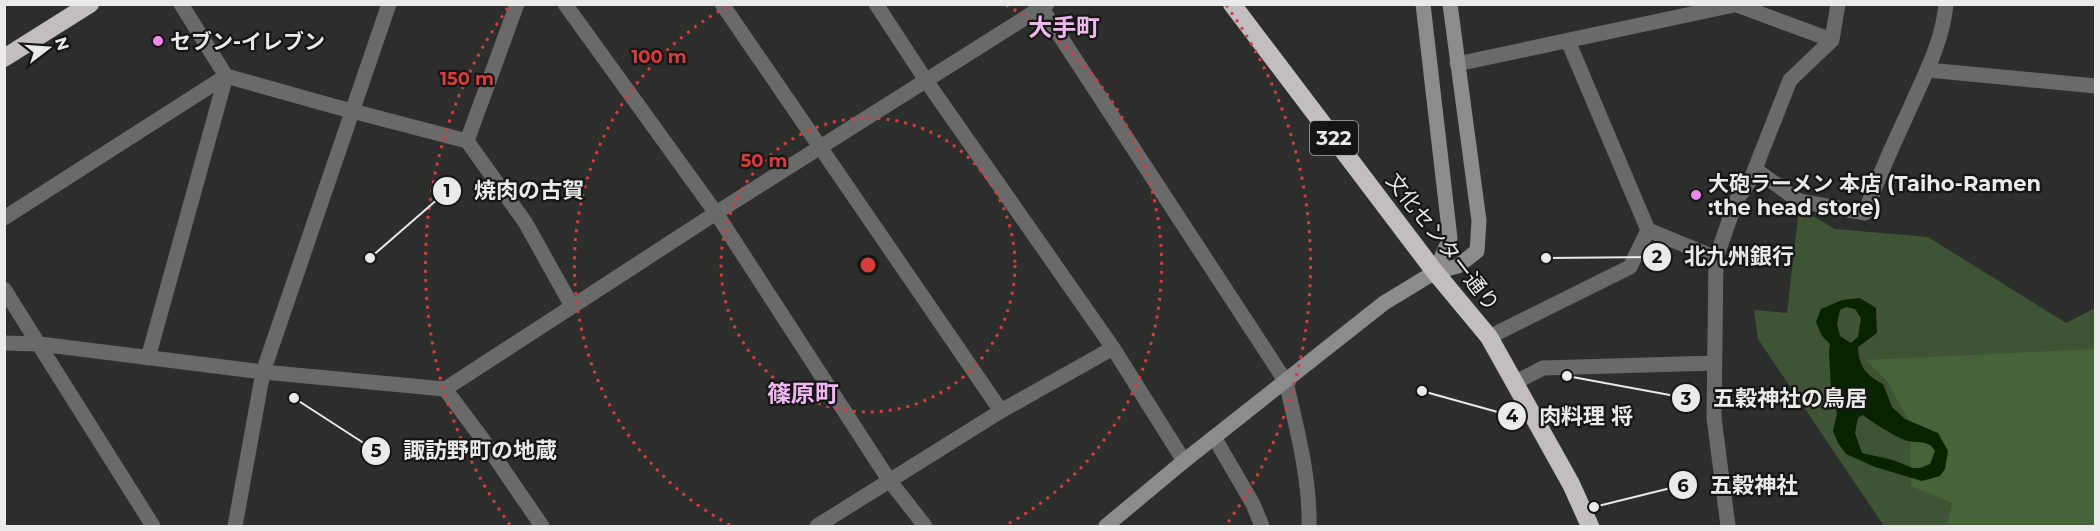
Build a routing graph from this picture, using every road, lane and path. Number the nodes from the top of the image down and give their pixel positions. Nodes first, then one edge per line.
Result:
1 (90, 4) edge
2 (181, 4) edge
3 (389, 4) edge
4 (517, 4) edge
5 (565, 4) edge
6 (722, 4) edge
7 (876, 4) edge
8 (1232, 4) edge
9 (1422, 4) edge
10 (1450, 4) edge
11 (1838, 4) edge
12 (1946, 4) edge
13 (1734, 5) edge
14 (1042, 6) edge
15 (1832, 40) junction
16 (1568, 41) junction
17 (4, 58) edge
18 (1457, 64) junction
19 (1928, 70) junction
20 (226, 76) junction
21 (927, 82) junction
22 (2096, 86) edge
23 (352, 111) junction
24 (467, 141) junction
25 (820, 148) junction
26 (1755, 169) junction
27 (716, 213) junction
28 (4, 218) edge
29 (1648, 230) junction
30 (1716, 258) junction
31 (1435, 272) junction
32 (4, 289) edge
33 (572, 306) junction
34 (1489, 337) junction
35 (4, 343) edge
36 (40, 344) junction
37 (1113, 348) junction
38 (148, 358) junction
39 (1715, 363) junction
40 (263, 372) junction
41 (1286, 382) junction
42 (1516, 382) junction
43 (445, 389) junction
44 (1001, 411) junction
45 (1214, 437) junction
46 (1184, 461) junction
47 (889, 480) junction
48 (147, 525) edge
49 (236, 526) edge
50 (542, 526) edge
51 (817, 526) edge
52 (925, 526) edge
53 (1107, 526) edge
54 (1262, 526) edge
55 (1309, 526) edge
56 (1590, 526) edge
57 (1728, 526) edge

1 - 17 highway
2 - 20 street
3 - 23 street
4 - 24 street
5 - 27 street
6 - 25 street
7 - 21 street
8 - 31 highway, 文化センター通り / 322
9 - 31 street
10 - 18 street
11 - 15 street
12 - 19 street
13 - 15 street
13 - 16 street
14 - 21 street
14 - 41 street
15 - 26 street
16 - 18 street
16 - 29 street
18 - 31 street
19 - 22 street
19 - 26 street
20 - 23 street
20 - 28 street
20 - 38 street
21 - 25 street
21 - 37 street
23 - 24 street
23 - 40 street
24 - 33 street
25 - 27 street
25 - 44 street
26 - 30 street
27 - 33 street
27 - 47 street
29 - 30 street
29 - 34 street
30 - 39 street
31 - 34 highway, 文化センター通り / 322
31 - 41 street
32 - 36 street
33 - 43 street
34 - 42 highway, 文化センター通り / 322
35 - 36 street
36 - 38 street
36 - 48 street
37 - 44 street
37 - 46 street
38 - 40 street
39 - 42 street
39 - 57 street
40 - 43 street
40 - 49 street
41 - 45 street
41 - 55 street
42 - 56 highway, 文化センター通り / 322
43 - 50 street
44 - 47 street
45 - 46 street
45 - 54 street
46 - 53 street
47 - 51 street
47 - 52 street

